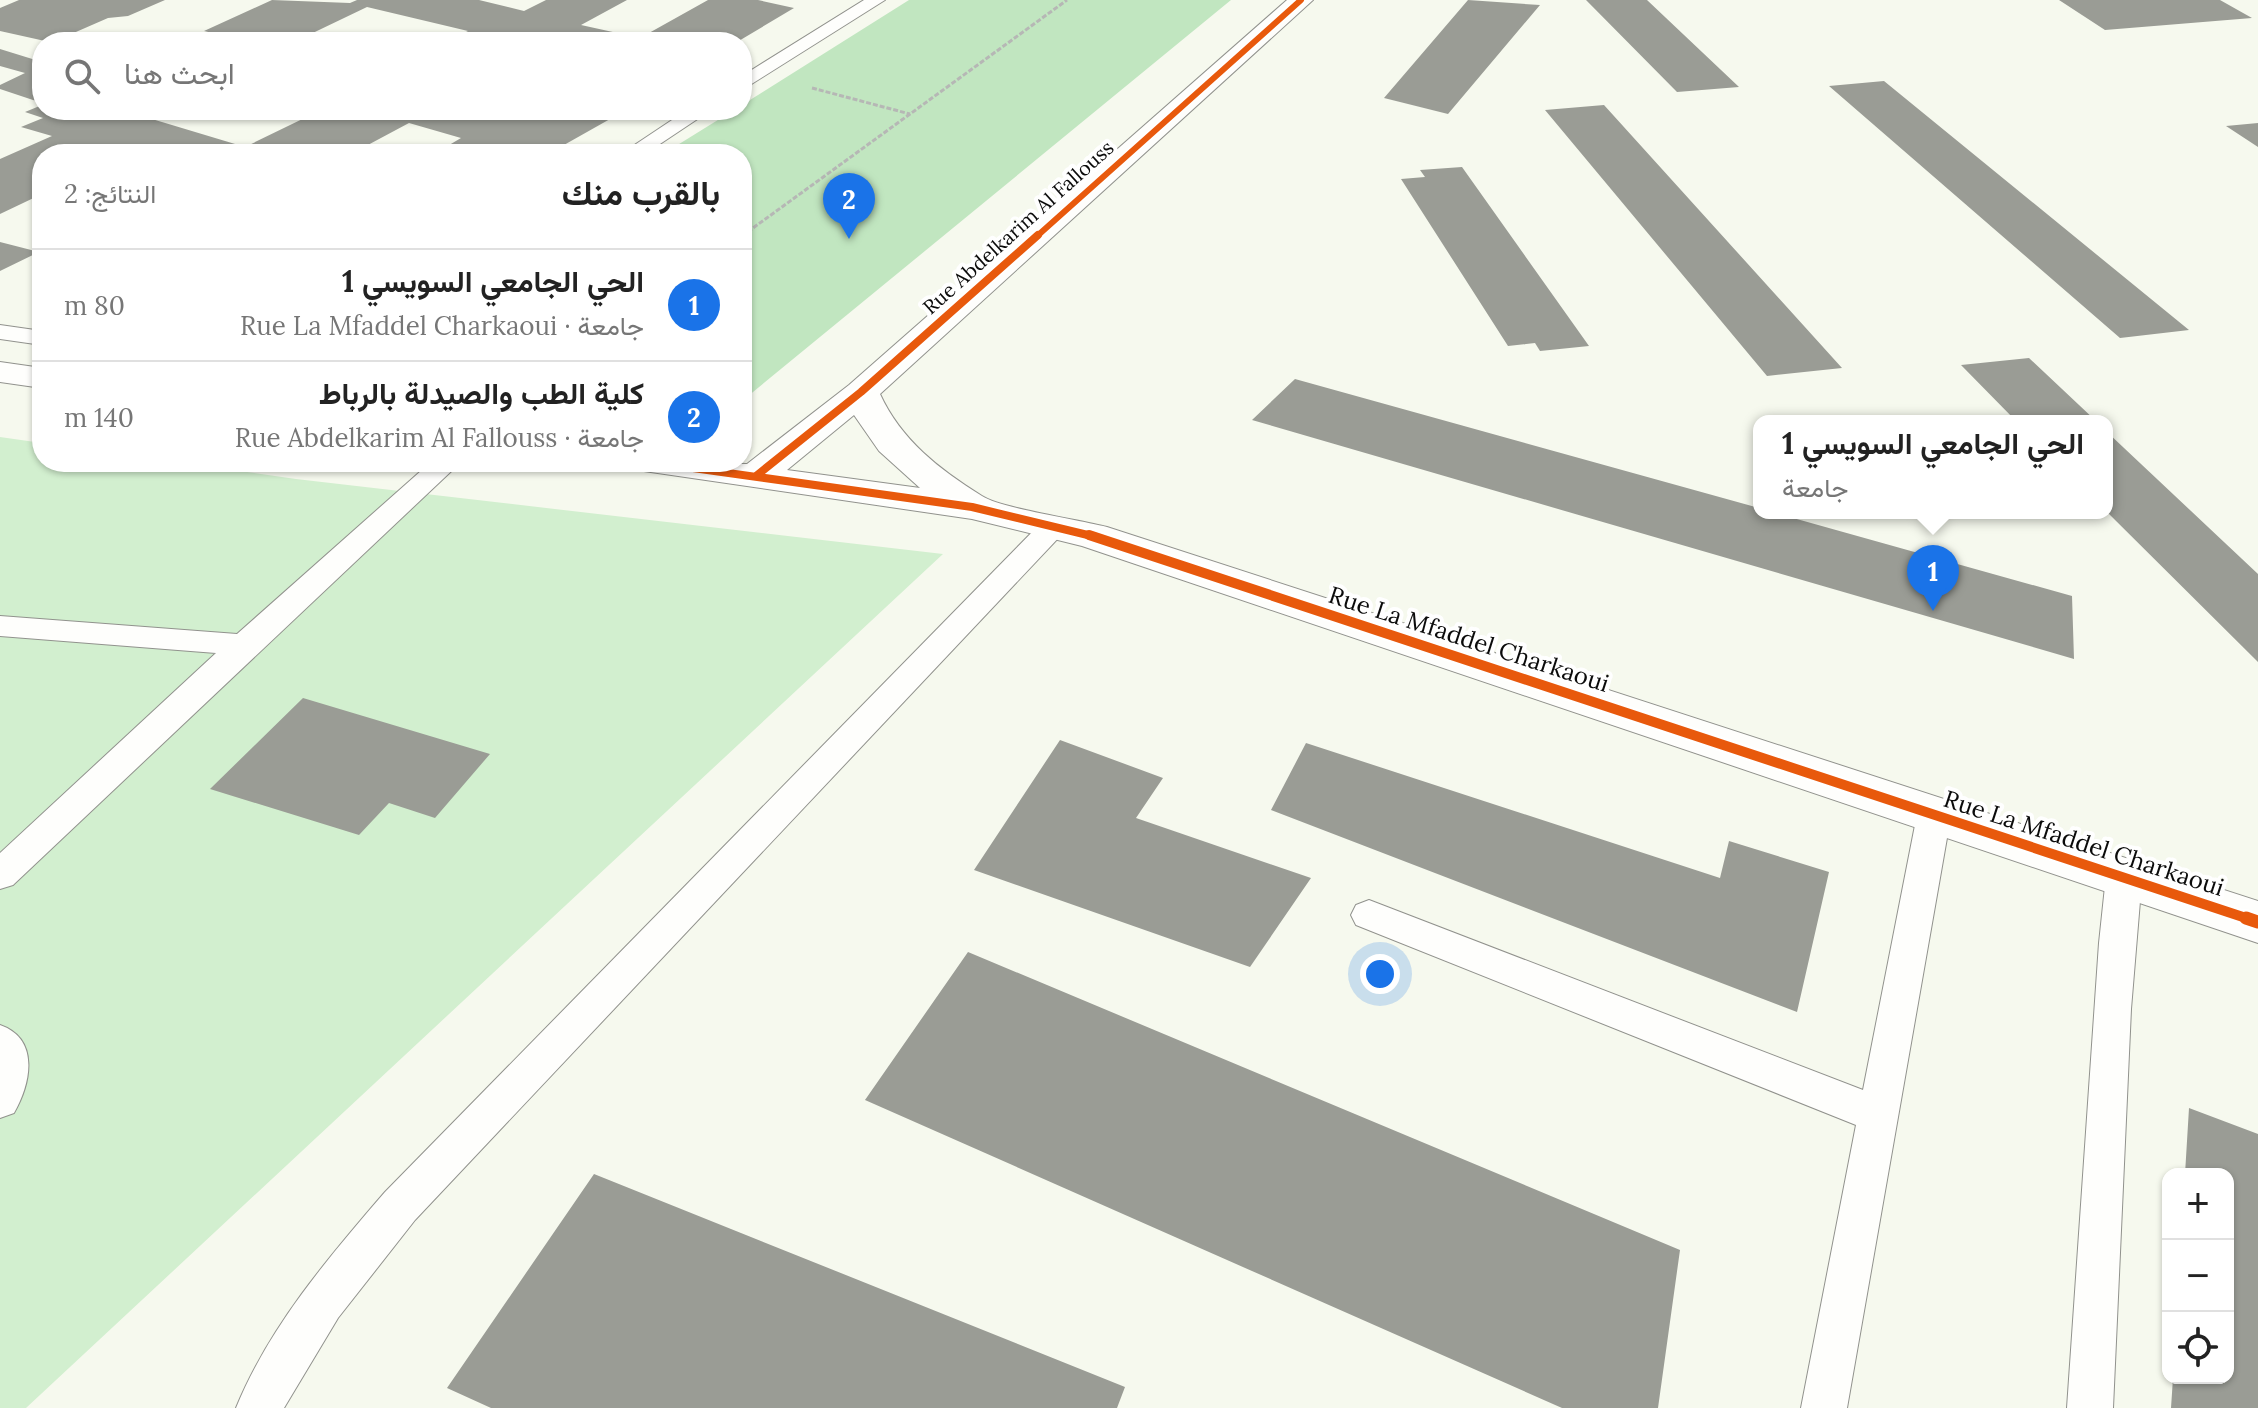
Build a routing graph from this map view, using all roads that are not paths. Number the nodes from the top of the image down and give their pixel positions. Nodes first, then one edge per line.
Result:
1 (876, 0) edge
2 (1301, 0) edge
3 (752, 78) edge
4 (685, 120) edge
5 (647, 144) edge
6 (0, 332) edge
7 (32, 337) edge
8 (0, 372) edge
9 (32, 377) edge
10 (861, 392) junction
11 (436, 472) edge
12 (726, 472) edge
13 (756, 476) junction
14 (972, 507) junction
15 (1054, 526) junction
16 (0, 626) edge
17 (244, 645) junction
18 (1934, 815) junction
19 (0, 875) edge
20 (2124, 877) junction
21 (1369, 915) dead end
22 (2258, 922) edge
23 (0, 1042) edge
24 (0, 1100) edge
25 (1879, 1115) junction
26 (259, 1408) edge
27 (1824, 1408) edge
28 (2090, 1408) edge

1 - 3 lane
2 - 10 street, Rue Abdelkarim Al Fallouss
4 - 5 lane
6 - 7 lane
8 - 9 street
10 - 13 street, Rue Abdelkarim Al Fallouss
10 - 14 street
11 - 17 lane
12 - 13 street, Rue La Mfaddel Charkaoui
13 - 14 street, Rue La Mfaddel Charkaoui
14 - 15 street, Rue La Mfaddel Charkaoui
15 - 18 street, Rue La Mfaddel Charkaoui
15 - 26 lane
16 - 17 lane
17 - 19 lane
18 - 20 street, Rue La Mfaddel Charkaoui
18 - 25 lane
20 - 22 street, Rue La Mfaddel Charkaoui
20 - 28 lane
21 - 25 lane
23 - 24 lane
25 - 27 lane

